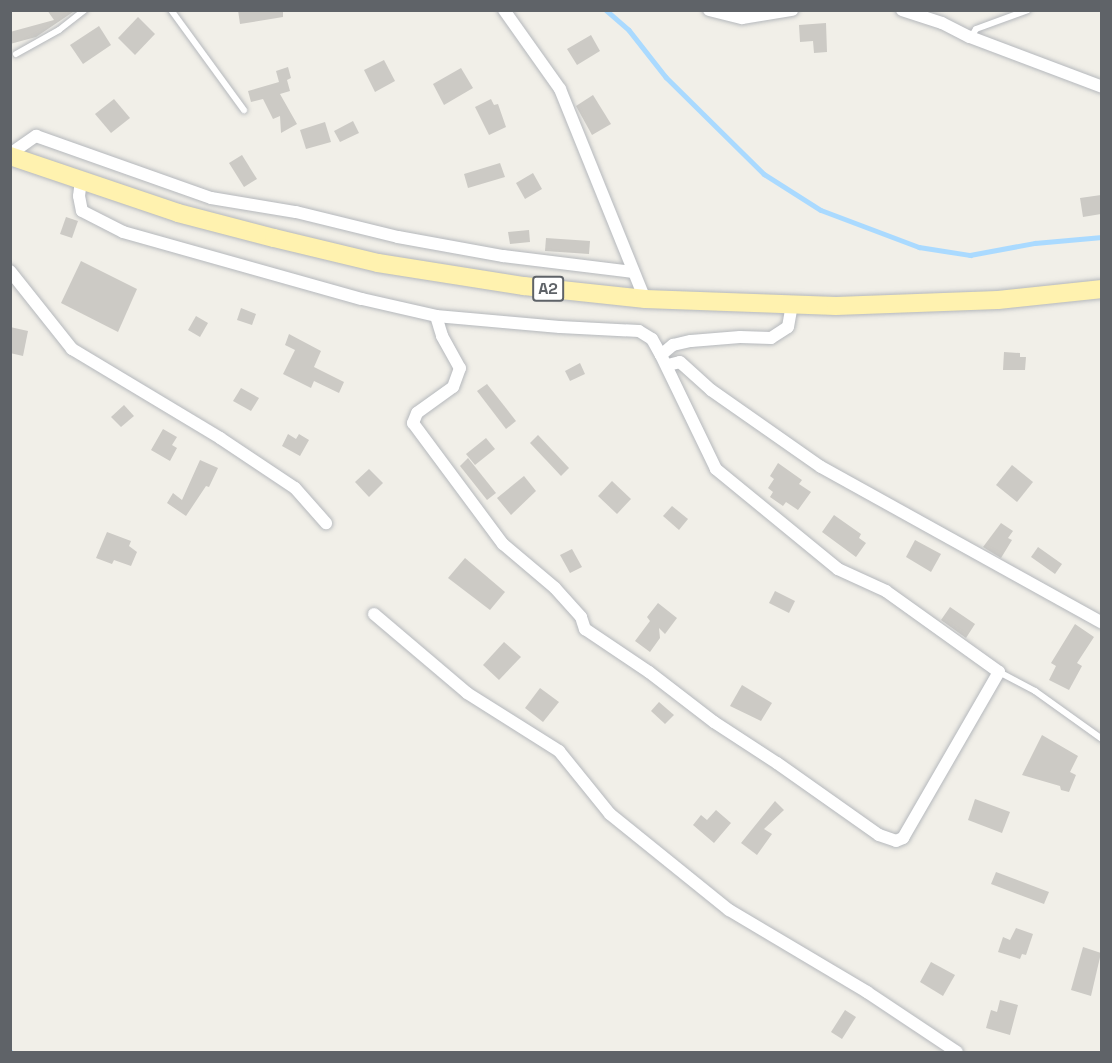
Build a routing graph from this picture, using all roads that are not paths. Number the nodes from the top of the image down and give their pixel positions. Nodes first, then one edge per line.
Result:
1 (85, 10) edge
2 (171, 10) edge
3 (504, 10) edge
4 (709, 10) edge
5 (792, 10) edge
6 (902, 10) edge
7 (1028, 10) edge
8 (970, 37) junction
9 (16, 54) dead end
10 (1101, 87) edge
11 (244, 110) dead end
12 (10, 155) edge
13 (81, 180) junction
14 (10, 272) edge
15 (633, 272) junction
16 (1101, 289) edge
17 (645, 299) junction
18 (792, 304) junction
19 (436, 316) junction
20 (665, 360) junction
21 (326, 523) dead end
22 (374, 614) dead end
23 (1101, 623) edge
24 (999, 672) junction
25 (1101, 739) edge
26 (957, 1053) edge

1 - 9 lane
2 - 11 lane
3 - 15 street
4 - 5 street
6 - 8 street
7 - 8 lane
8 - 10 street
12 - 13 main road, A2
12 - 15 street
13 - 17 main road, A2
13 - 19 street
14 - 21 street
15 - 17 street
16 - 18 main road, A2
17 - 18 main road, A2
18 - 20 street
19 - 20 street
19 - 24 street
20 - 23 street
20 - 24 street
22 - 26 street
24 - 25 lane

